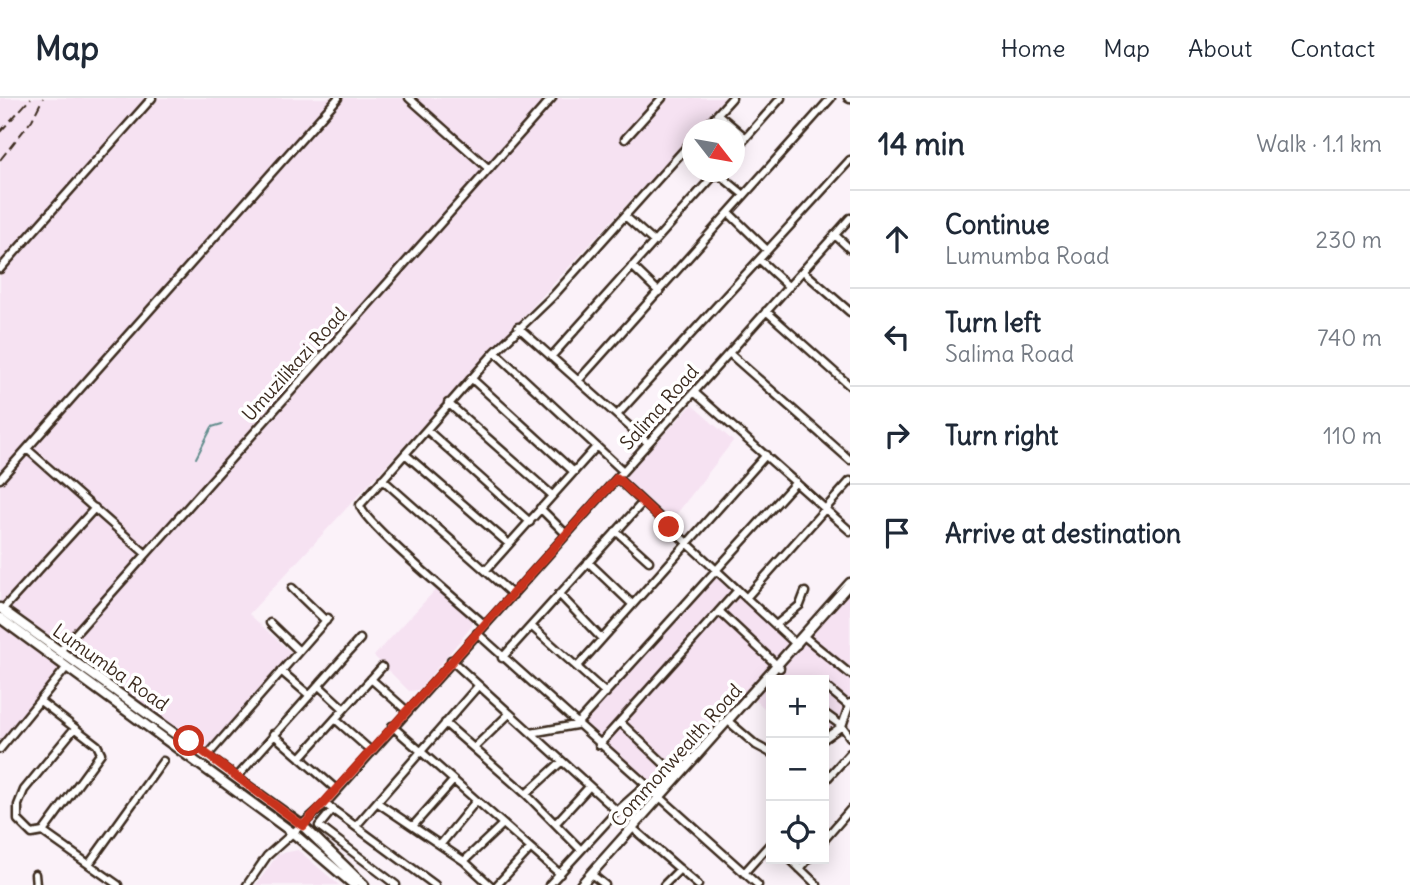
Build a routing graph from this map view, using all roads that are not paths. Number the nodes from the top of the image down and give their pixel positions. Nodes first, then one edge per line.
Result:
1 (152, 98) edge
2 (338, 98) edge
3 (408, 98) edge
4 (552, 98) edge
5 (662, 98) edge
6 (732, 98) edge
7 (781, 98) edge
8 (831, 98) edge
9 (718, 114) junction
10 (713, 119) edge
11 (746, 138) joint
12 (625, 139) dead end
13 (682, 152) edge
14 (850, 160) edge
15 (489, 169) junction
16 (708, 182) edge
17 (729, 182) edge
18 (744, 195) junction
19 (729, 213) junction
20 (625, 216) junction
21 (850, 218) edge
22 (835, 235) junction
23 (653, 241) junction
24 (850, 249) edge
25 (767, 250) junction
26 (760, 260) junction
27 (632, 266) junction
28 (0, 269) edge
29 (803, 271) junction
30 (789, 287) junction
31 (659, 292) junction
32 (766, 312) junction
33 (850, 312) edge
34 (518, 327) junction
35 (495, 352) junction
36 (729, 353) junction
37 (551, 357) junction
38 (471, 378) junction
39 (578, 382) junction
40 (850, 386) edge
41 (694, 392) junction
42 (449, 403) junction
43 (617, 415) junction
44 (427, 430) junction
45 (648, 443) junction
46 (596, 447) junction
47 (27, 449) junction
48 (405, 454) junction
49 (766, 455) junction
50 (850, 460) edge
51 (623, 471) junction
52 (574, 472) junction
53 (0, 478) edge
54 (617, 478) junction
55 (382, 479) junction
56 (850, 481) edge
57 (796, 482) junction
58 (552, 495) junction
59 (643, 502) junction
60 (94, 508) junction
61 (540, 508) junction
62 (825, 509) junction
63 (530, 522) junction
64 (616, 531) junction
65 (850, 531) edge
66 (566, 534) junction
67 (509, 544) junction
68 (687, 544) junction
69 (146, 555) junction
70 (649, 561) dead end
71 (588, 562) junction
72 (486, 570) junction
73 (717, 571) junction
74 (850, 583) edge
75 (292, 588) dead end
76 (850, 589) edge
77 (738, 590) junction
78 (805, 592) dead end
79 (559, 594) junction
80 (513, 595) junction
81 (746, 598) junction
82 (632, 604) junction
83 (719, 611) junction
84 (1, 612) edge
85 (270, 623) dead end
86 (485, 625) junction
87 (776, 625) junction
88 (531, 626) junction
89 (477, 633) junction
90 (806, 638) junction
91 (360, 639) dead end
92 (601, 639) junction
93 (797, 645) junction
94 (60, 651) junction
95 (299, 651) junction
96 (502, 658) junction
97 (452, 660) junction
98 (67, 667) junction
99 (382, 667) dead end
100 (578, 667) junction
101 (778, 667) junction
102 (281, 671) junction
103 (850, 674) edge
104 (371, 679) junction
105 (318, 685) junction
106 (478, 685) junction
107 (829, 689) edge
108 (606, 693) junction
109 (309, 695) junction
110 (40, 701) junction
111 (850, 705) edge
112 (344, 709) junction
113 (407, 711) junction
114 (509, 714) junction
115 (829, 717) edge
116 (335, 719) junction
117 (620, 722) junction
118 (445, 723) junction
119 (729, 723) junction
120 (576, 725) junction
121 (392, 726) junction
122 (842, 726) junction
123 (74, 729) junction
124 (0, 732) edge
125 (531, 733) junction
126 (273, 734) junction
127 (850, 737) edge
128 (825, 738) edge
129 (8, 739) junction
130 (598, 746) junction
131 (474, 748) junction
132 (0, 749) edge
133 (766, 750) edge
134 (371, 751) junction
135 (421, 752) junction
136 (850, 752) edge
137 (208, 755) junction
138 (300, 758) junction
139 (163, 761) dead end
140 (561, 762) junction
141 (829, 776) edge
142 (237, 777) junction
143 (678, 777) junction
144 (453, 781) junction
145 (645, 786) junction
146 (588, 788) junction
147 (337, 790) junction
148 (526, 794) junction
149 (660, 800) junction
150 (476, 801) junction
151 (378, 803) junction
152 (325, 804) junction
153 (333, 809) junction
154 (850, 810) edge
155 (617, 811) junction
156 (556, 823) junction
157 (503, 824) junction
158 (303, 826) junction
159 (356, 826) junction
160 (413, 826) junction
161 (636, 831) junction
162 (43, 832) junction
163 (293, 833) junction
164 (829, 834) edge
165 (441, 844) junction
166 (530, 849) junction
167 (766, 849) edge
168 (580, 850) junction
169 (464, 861) junction
170 (89, 864) junction
171 (795, 864) edge
172 (804, 864) edge
173 (680, 869) junction
174 (800, 869) junction
175 (744, 873) junction
176 (35, 874) dead end
177 (560, 874) junction
178 (595, 877) junction
179 (36, 885) edge
180 (118, 885) edge
181 (247, 885) edge
182 (354, 885) edge
183 (364, 885) edge
184 (396, 885) edge
185 (435, 885) edge
186 (490, 885) edge
187 (497, 885) edge
188 (549, 885) edge
189 (581, 885) edge
190 (588, 885) edge
191 (605, 885) edge
192 (664, 885) edge
193 (698, 885) edge
194 (758, 885) edge
195 (817, 885) edge

1 - 28 street
2 - 47 street
3 - 15 street
4 - 15 street, Umuzilikazi Road
5 - 12 street
6 - 9 street
7 - 11 street
8 - 18 street
9 - 10 street
9 - 11 street
13 - 20 street
14 - 25 street
15 - 69 street, Umuzilikazi Road
16 - 23 street
17 - 18 street
18 - 19 street
19 - 25 street
19 - 31 street
20 - 23 street
20 - 34 street
21 - 22 street, Salima Road
22 - 24 street
22 - 29 street, Salima Road
23 - 27 street
25 - 26 street
26 - 30 street
26 - 43 street
27 - 31 street
27 - 37 street
29 - 30 street, Salima Road
29 - 33 street
30 - 32 street, Salima Road
31 - 39 street
32 - 36 street, Salima Road
32 - 40 street
34 - 35 street
34 - 37 street
35 - 38 street
35 - 46 street
36 - 41 street, Salima Road
36 - 50 street
37 - 39 street
38 - 42 street
38 - 52 street
39 - 43 street
41 - 45 street, Salima Road
41 - 49 street
42 - 44 street
42 - 58 street
43 - 45 street
44 - 48 street
44 - 63 street
45 - 51 street, Salima Road
46 - 51 street
46 - 52 street
47 - 53 street
47 - 60 street
48 - 55 street
48 - 67 street
49 - 57 street
49 - 68 street
51 - 54 street, Salima Road
52 - 58 street
54 - 59 street
54 - 66 street, Salima Road
55 - 72 street
55 - 86 street
56 - 62 street
57 - 62 street
57 - 73 street
58 - 61 street
59 - 64 street
59 - 68 street
60 - 69 street
60 - 84 street
61 - 63 street
61 - 66 street
62 - 65 street
62 - 81 street
63 - 67 street
64 - 70 street
64 - 71 street
66 - 80 street, Salima Road
67 - 72 street
68 - 73 street
68 - 82 street
69 - 94 street, Umuzilikazi Road
71 - 79 street
71 - 82 street
72 - 80 street
73 - 77 street
73 - 108 street
74 - 93 main road, Commonwealth Road
75 - 95 street
76 - 90 main road, Commonwealth Road
77 - 81 street
77 - 83 street
78 - 87 street
79 - 88 street
79 - 92 street
80 - 86 street, Salima Road
81 - 87 street
82 - 92 street
83 - 101 street
83 - 117 street
84 - 94 main road, Lumumba Road
84 - 98 main road, Lumumba Road
85 - 95 street
86 - 89 street, Salima Road
87 - 93 street
88 - 96 street
88 - 100 street
89 - 96 street
89 - 97 street, Salima Road
90 - 93 main road, Commonwealth Road
90 - 103 street
91 - 105 street
92 - 100 street
93 - 101 main road, Commonwealth Road
94 - 137 main road, Lumumba Road
95 - 102 street
96 - 120 street
97 - 106 street
97 - 113 street, Salima Road
98 - 110 street
98 - 163 main road, Lumumba Road
99 - 104 street
100 - 108 street
101 - 119 main road, Commonwealth Road
102 - 109 street
102 - 137 street
104 - 112 street
104 - 113 street
105 - 109 street
105 - 112 street
106 - 114 street
106 - 118 street
107 - 111 street
108 - 120 street
109 - 126 street
110 - 123 street
110 - 129 street
111 - 122 street
112 - 116 street
113 - 121 street, Salima Road
114 - 125 street
114 - 131 street
115 - 122 street
116 - 134 street
116 - 138 street
117 - 130 street
117 - 143 street
118 - 131 street
118 - 135 street
119 - 133 street
119 - 143 main road, Commonwealth Road
119 - 149 main road, Commonwealth Road
120 - 125 street
120 - 130 street
121 - 134 street, Salima Road
121 - 135 street
122 - 127 street
122 - 128 street
123 - 162 street
123 - 162 street
124 - 129 street
125 - 140 street
126 - 138 street
126 - 142 street
129 - 132 street
130 - 145 street
131 - 148 street
134 - 147 street, Salima Road
135 - 144 street
135 - 151 street
136 - 141 street
137 - 142 main road, Lumumba Road
138 - 147 street
139 - 170 street
140 - 146 street
140 - 148 street
142 - 158 main road, Lumumba Road
143 - 149 main road, Commonwealth Road
144 - 150 street
144 - 160 street
145 - 149 street
145 - 155 street
146 - 155 street
146 - 156 street
147 - 152 street, Salima Road
148 - 156 street
149 - 161 main road, Commonwealth Road
149 - 175 street
149 - 189 main road, Commonwealth Road
150 - 157 street
150 - 165 street
151 - 159 street
151 - 160 street
152 - 153 street
152 - 158 street, Salima Road
153 - 159 street
153 - 184 street
154 - 164 street
155 - 168 street
156 - 168 street
157 - 166 street
157 - 169 street
158 - 163 street, Salima Road
158 - 183 main road, Lumumba Road
159 - 185 street
160 - 165 street
161 - 173 street
161 - 178 main road, Commonwealth Road
162 - 170 street
163 - 181 street, Salima Road
163 - 182 main road, Lumumba Road
165 - 169 street
166 - 177 street
166 - 187 street
167 - 175 street
168 - 177 street
169 - 186 street
170 - 180 street
171 - 174 street
172 - 174 street
173 - 192 street
173 - 193 street
174 - 195 street
175 - 194 street
176 - 179 street
177 - 188 street
178 - 190 main road, Commonwealth Road
178 - 191 street

